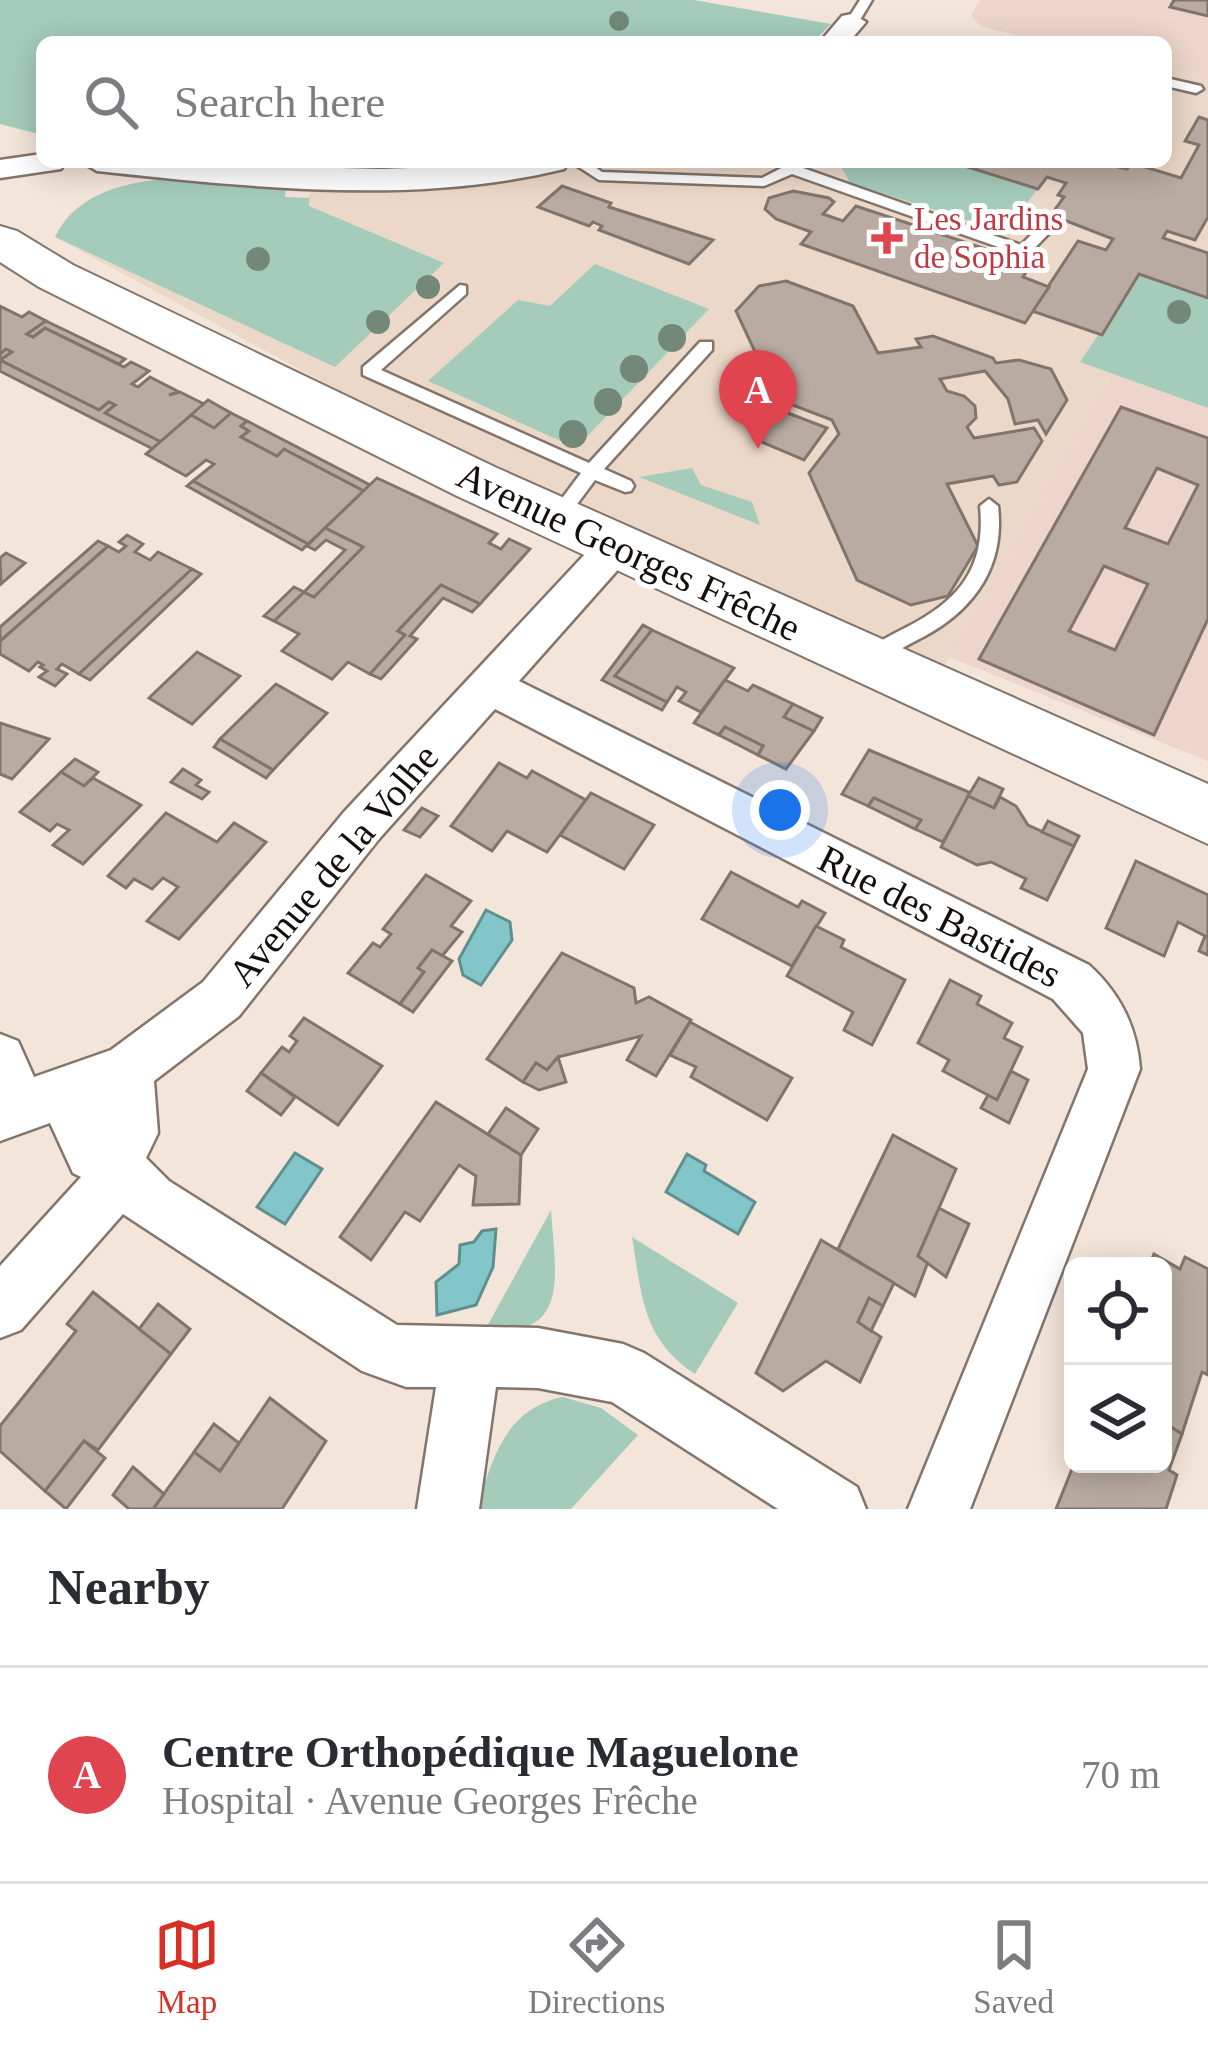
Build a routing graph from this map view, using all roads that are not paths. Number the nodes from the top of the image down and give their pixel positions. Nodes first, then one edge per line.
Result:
1 (1172, 83) edge
2 (1196, 89) dead end
3 (10, 136) dead end
4 (36, 149) edge
5 (36, 164) edge
6 (177, 168) edge
7 (511, 168) edge
8 (587, 168) edge
9 (796, 168) edge
10 (805, 168) edge
11 (0, 169) edge
12 (1044, 230) dead end
13 (0, 241) edge
14 (0, 260) edge
15 (56, 275) junction
16 (460, 290) dead end
17 (706, 346) dead end
18 (592, 471) junction
19 (989, 506) dead end
20 (621, 516) junction
21 (557, 518) junction
22 (870, 661) junction
23 (488, 685) junction
24 (1208, 814) edge
25 (0, 1059) edge
26 (127, 1070) junction
27 (28, 1106) edge
28 (119, 1164) junction
29 (0, 1309) edge
30 (470, 1357) junction
31 (448, 1509) edge
32 (835, 1509) edge
33 (939, 1509) edge

1 - 2 lane
3 - 4 street
5 - 11 street
6 - 7 street
8 - 9 lane
10 - 12 lane
13 - 15 main road, Avenue Georges Frêche
14 - 15 main road, Avenue Georges Frêche
15 - 21 main road, Avenue Georges Frêche
16 - 18 lane
17 - 18 lane
18 - 20 lane
18 - 21 lane
19 - 22 lane
20 - 21 main road, Avenue Georges Frêche
20 - 22 main road, Avenue Georges Frêche
20 - 23 street, Avenue de la Volhe
22 - 24 main road, Avenue Georges Frêche
23 - 26 street, Avenue de la Volhe
23 - 33 street, Rue des Bastides
25 - 27 street
26 - 27 street, Avenue de la Volhe
26 - 28 street
27 - 28 street
28 - 29 street
28 - 30 street
30 - 31 street
30 - 32 street

